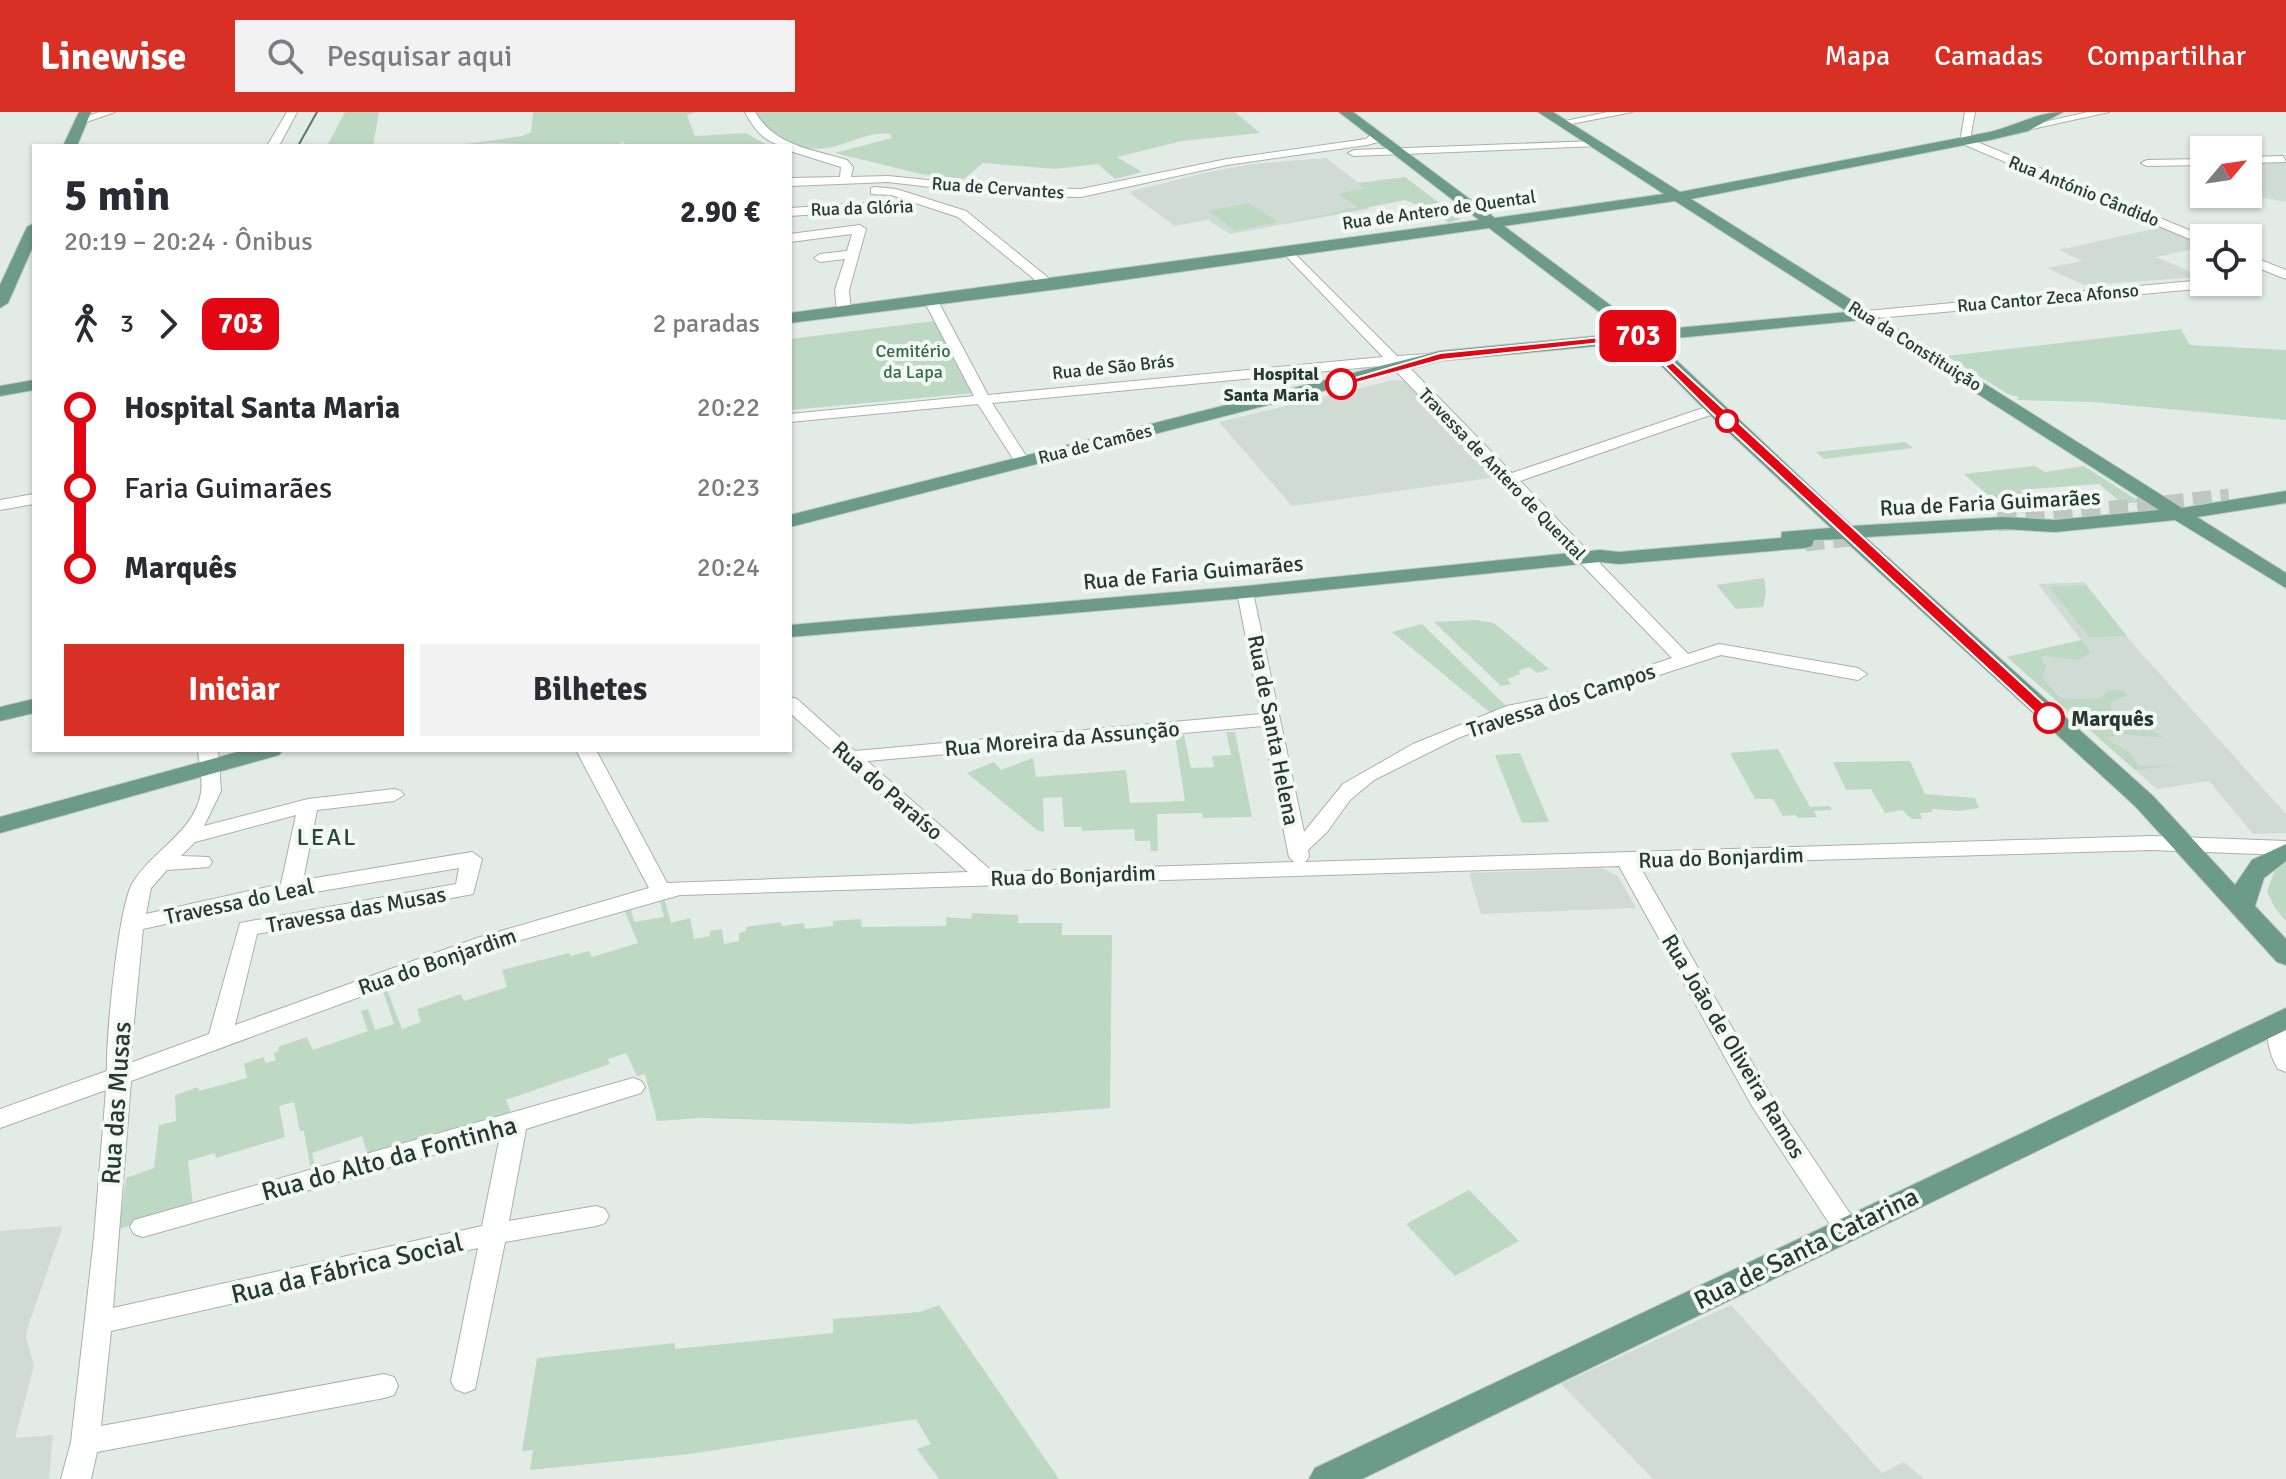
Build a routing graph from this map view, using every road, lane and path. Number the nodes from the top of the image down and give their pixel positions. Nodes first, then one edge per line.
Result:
1 (110, 112) edge
2 (292, 112) edge
3 (750, 112) edge
4 (1345, 112) edge
5 (1544, 112) edge
6 (1627, 112) edge
7 (1970, 112) edge
8 (2057, 112) edge
9 (2076, 112) edge
10 (2104, 112) edge
11 (2089, 115) junction
12 (83, 116) edge
13 (1561, 123) junction
14 (2023, 128) junction
15 (1375, 134) junction
16 (1964, 141) junction
17 (71, 144) edge
18 (274, 144) edge
19 (784, 144) edge
20 (1594, 144) junction
21 (792, 147) edge
22 (1398, 151) junction
23 (1298, 153) junction
24 (2285, 159) edge
25 (2262, 160) edge
26 (2190, 162) edge
27 (2147, 163) dead end
28 (845, 180) junction
29 (792, 182) edge
30 (829, 192) dead end
31 (1678, 197) junction
32 (933, 204) junction
33 (792, 212) edge
34 (1493, 223) junction
35 (32, 231) edge
36 (2190, 235) edge
37 (792, 238) edge
38 (1289, 252) junction
39 (854, 254) junction
40 (820, 258) dead end
41 (2262, 264) edge
42 (2283, 271) edge
43 (2262, 275) edge
44 (1050, 285) junction
45 (2190, 286) edge
46 (931, 301) junction
47 (0, 303) edge
48 (844, 312) junction
49 (1866, 315) junction
50 (792, 318) edge
51 (1641, 336) junction
52 (1397, 364) junction
53 (27, 386) edge
54 (0, 389) edge
55 (983, 400) junction
56 (1714, 409) junction
57 (792, 418) edge
58 (1022, 462) junction
59 (1508, 479) junction
60 (2286, 489) edge
61 (2286, 497) edge
62 (2229, 498) tunnel mouth
63 (32, 499) edge
64 (0, 505) edge
65 (2178, 514) junction
66 (792, 520) edge
67 (1847, 532) junction
68 (1805, 542) tunnel mouth
69 (1591, 557) junction
70 (2286, 582) edge
71 (1246, 592) junction
72 (792, 631) edge
73 (1684, 660) junction
74 (1858, 674) dead end
75 (792, 705) edge
76 (32, 706) edge
77 (0, 714) edge
78 (1273, 719) junction
79 (256, 752) edge
80 (587, 752) edge
81 (850, 757) junction
82 (209, 758) edge
83 (394, 795) dead end
84 (308, 805) junction
85 (0, 825) edge
86 (188, 837) junction
87 (2185, 844) junction
88 (1297, 847) junction
89 (2286, 850) edge
90 (1626, 860) junction
91 (202, 862) dead end
92 (160, 864) junction
93 (1301, 869) junction
94 (986, 877) junction
95 (345, 880) joint
96 (291, 889) junction
97 (661, 891) junction
98 (2242, 908) junction
99 (133, 924) junction
100 (2262, 929) junction
101 (2286, 943) edge
102 (2286, 956) edge
103 (2283, 1020) edge
104 (220, 1037) junction
105 (2286, 1063) edge
106 (119, 1076) junction
107 (633, 1087) dead end
108 (0, 1119) edge
109 (515, 1123) junction
110 (596, 1216) dead end
111 (143, 1227) dead end
112 (1846, 1228) junction
113 (492, 1234) junction
114 (98, 1323) junction
115 (465, 1381) dead end
116 (384, 1386) dead end
117 (85, 1442) junction
118 (76, 1479) edge
119 (1327, 1479) edge

1 - 12 street
2 - 18 street
3 - 19 street
4 - 15 main road
5 - 13 main road, Rua da Constituição
6 - 13 street
7 - 16 street
8 - 14 main road
9 - 11 street, Rua de Antero de Quental
10 - 11 street, Rua de Antero de Quental
11 - 14 street, Rua de Antero de Quental
12 - 17 main road
13 - 20 main road, Rua da Constituição
14 - 16 main road, Rua de Antero de Quental
15 - 22 main road
15 - 23 street, Rua de Cervantes
16 - 31 main road, Rua de Antero de Quental
16 - 36 street, Rua António Cândido
20 - 22 street, Rua de Cervantes
20 - 31 main road, Rua da Constituição
21 - 28 street
22 - 23 street, Rua de Cervantes
22 - 34 main road
23 - 28 street, Rua de Cervantes
24 - 25 street
26 - 27 street
28 - 29 street, Rua de Cervantes
30 - 32 street
31 - 34 main road, Rua de Antero de Quental
31 - 49 main road, Rua da Constituição
32 - 33 street, Rua da Glória
32 - 44 street
34 - 38 main road, Rua de Antero de Quental
34 - 51 main road
35 - 47 main road
37 - 39 street
38 - 44 main road, Rua de Antero de Quental
38 - 52 street, Travessa de Antero de Quental
39 - 40 street
39 - 48 street
41 - 42 street
42 - 43 street
44 - 46 main road, Rua de Antero de Quental
45 - 49 street, Rua Cantor Zeca Afonso
46 - 48 main road, Rua de Antero de Quental
46 - 55 street
48 - 50 main road, Rua de Antero de Quental
49 - 51 main road, Rua de São Brás
49 - 65 main road, Rua da Constituição
51 - 52 main road, Rua de São Brás
51 - 56 main road
52 - 55 street, Rua de São Brás
52 - 58 main road, Rua de Camões
52 - 59 street, Travessa de Antero de Quental
53 - 54 main road
55 - 57 street, Rua de São Brás
55 - 58 street
56 - 59 street
56 - 67 main road
58 - 66 main road, Rua de Camões
59 - 69 street, Travessa de Antero de Quental
60 - 62 main road
61 - 65 main road, Rua de Faria Guimarães
63 - 64 street
65 - 67 main road, Rua de Faria Guimarães
65 - 70 main road, Rua da Constituição
67 - 69 main road, Rua de Faria Guimarães
67 - 87 main road
68 - 69 main road, Rua de Faria Guimarães
69 - 71 main road, Rua de Faria Guimarães
69 - 73 street, Travessa de Antero de Quental
71 - 72 main road, Rua de Faria Guimarães
71 - 78 street, Rua de Santa Helena
73 - 74 street, Travessa dos Campos
73 - 88 street, Travessa dos Campos
75 - 81 street, Rua do Paraíso
76 - 77 main road
78 - 81 street, Rua Moreira da Assunção
78 - 88 street, Rua de Santa Helena
79 - 82 main road
80 - 97 street
81 - 94 street, Rua do Paraíso
82 - 85 main road
82 - 86 street, Rua das Musas
83 - 84 street
84 - 86 street
84 - 96 street
86 - 92 street, Rua das Musas
87 - 89 street, Rua do Bonjardim
87 - 90 street, Rua do Bonjardim
87 - 98 main road
88 - 93 street, Rua de Santa Helena
89 - 98 main road
90 - 93 street, Rua do Bonjardim
90 - 112 street, Rua João de Oliveira Ramos
91 - 92 street
92 - 99 street, Rua das Musas
93 - 94 street, Rua do Bonjardim
94 - 97 street, Rua do Bonjardim
95 - 96 street, Travessa do Leal
95 - 104 street, Travessa das Musas
96 - 99 street, Travessa do Leal
97 - 104 street, Rua do Bonjardim
98 - 100 main road
99 - 106 street, Rua das Musas
100 - 101 main road
100 - 102 main road
103 - 105 street
103 - 112 main road, Rua de Santa Catarina
104 - 106 street, Rua do Bonjardim
106 - 108 street, Rua do Bonjardim
106 - 114 street, Rua das Musas
107 - 109 street, Rua do Alto da Fontinha
109 - 111 street, Rua do Alto da Fontinha
109 - 113 street
110 - 113 street, Rua da Fábrica Social
112 - 119 main road, Rua de Santa Catarina
113 - 114 street, Rua da Fábrica Social
113 - 115 street
114 - 117 street, Rua das Musas
116 - 117 street
117 - 118 street, Rua das Musas

